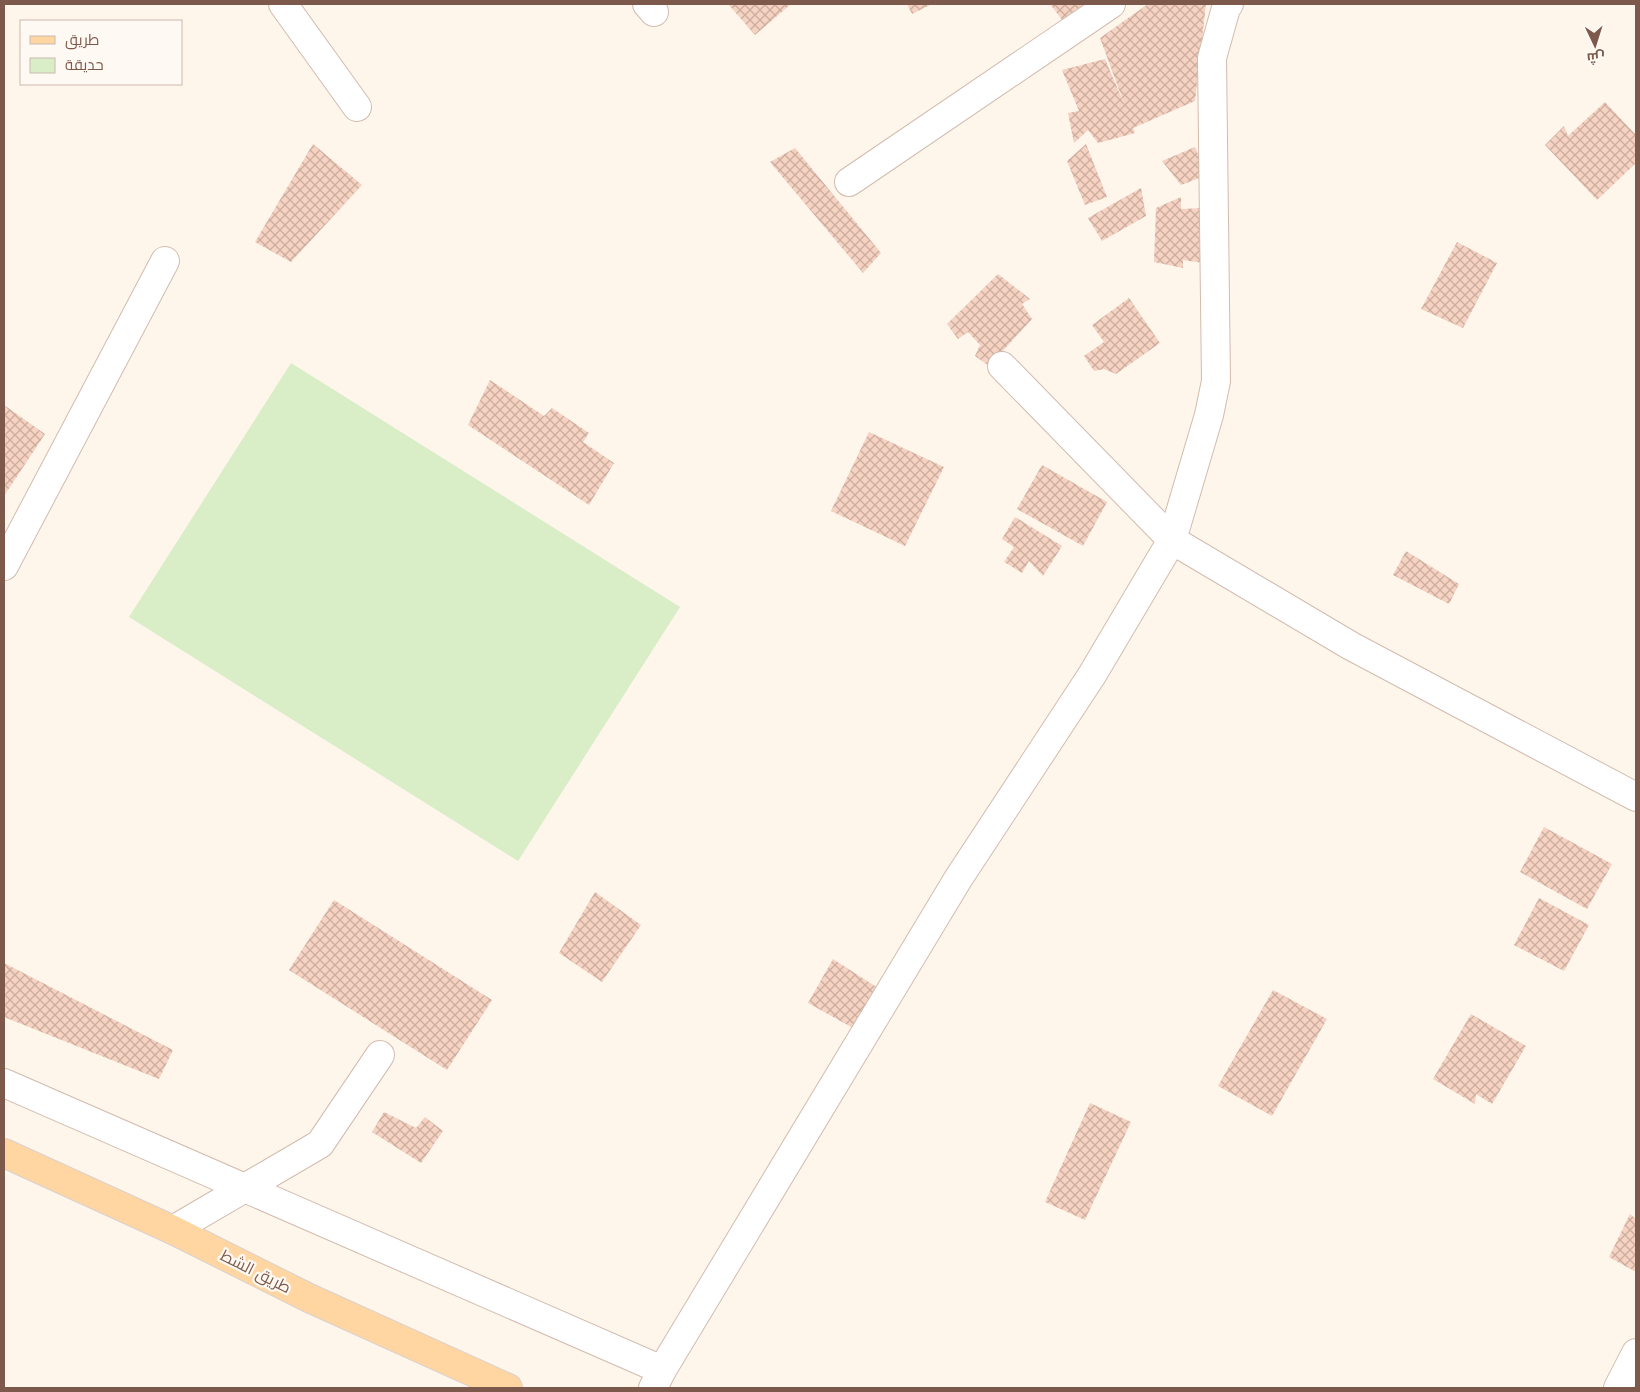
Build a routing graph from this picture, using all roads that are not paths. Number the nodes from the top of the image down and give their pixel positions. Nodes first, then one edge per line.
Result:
1 (283, 4) edge
2 (1111, 4) edge
3 (1229, 4) edge
4 (357, 107) dead end
5 (849, 182) dead end
6 (165, 261) dead end
7 (1002, 366) dead end
8 (1172, 540) junction
9 (4, 566) edge
10 (1636, 797) edge
11 (380, 1056) dead end
12 (4, 1083) edge
13 (4, 1153) edge
14 (244, 1188) junction
15 (173, 1230) junction
16 (1636, 1353) edge
17 (657, 1379) edge
18 (508, 1388) edge
19 (1618, 1388) edge

1 - 4 street
2 - 5 street
3 - 8 street
6 - 9 street
7 - 8 street
8 - 10 street
8 - 17 street
11 - 14 street
12 - 14 street
13 - 15 main road, طريق الشط
14 - 15 street
14 - 17 street
15 - 18 main road, طريق الشط
16 - 19 street

